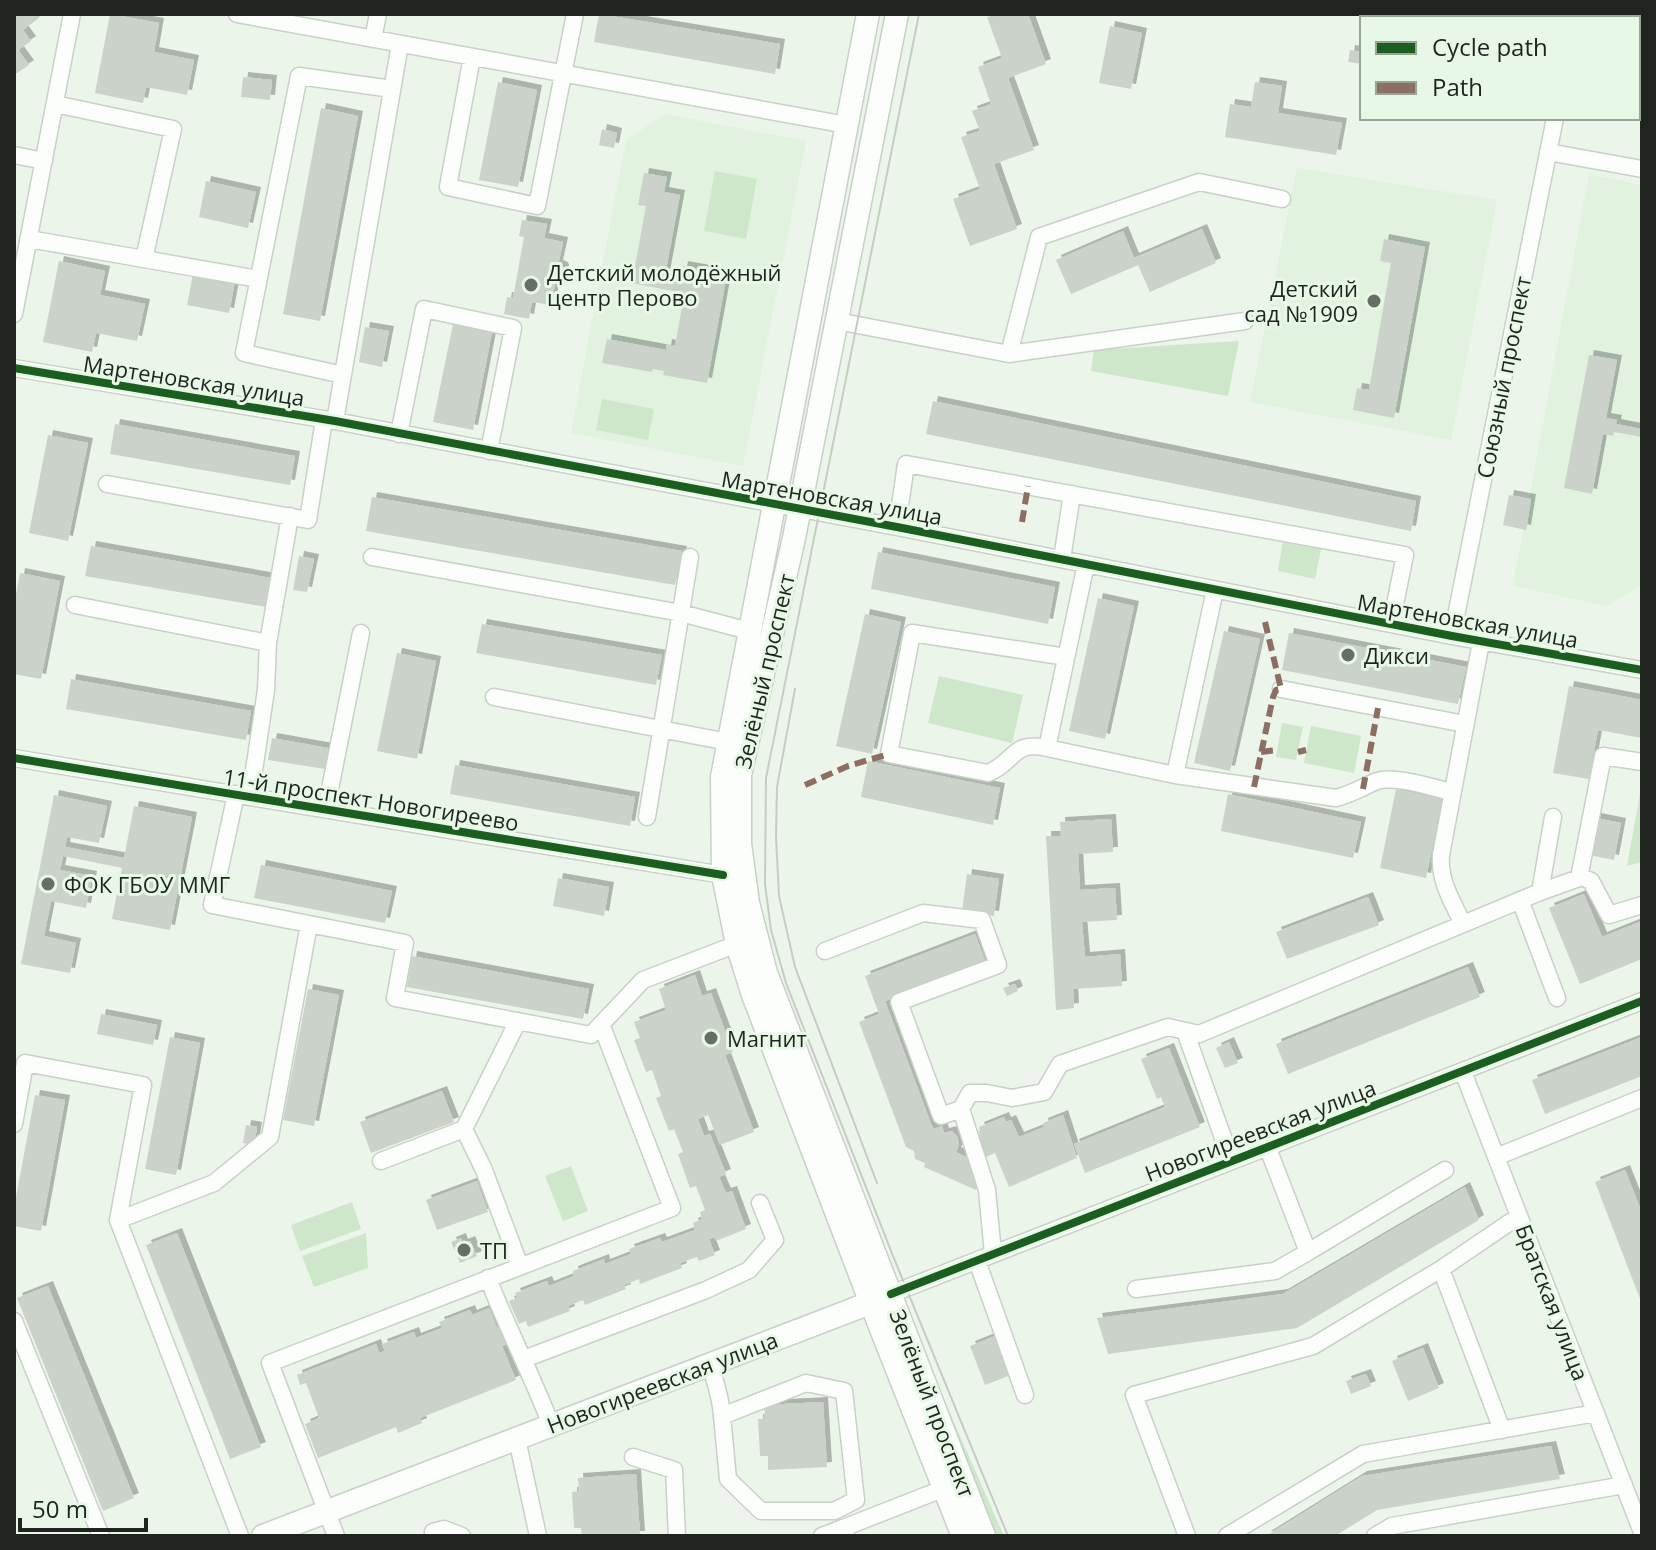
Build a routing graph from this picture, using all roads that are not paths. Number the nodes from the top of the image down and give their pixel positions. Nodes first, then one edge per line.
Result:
1 (72, 14) edge
2 (237, 14) edge
3 (378, 14) edge
4 (575, 14) edge
5 (868, 14) edge
6 (897, 14) edge
7 (373, 39) junction
8 (400, 44) junction
9 (472, 57) junction
10 (563, 74) junction
11 (392, 89) junction
12 (55, 104) junction
13 (1555, 120) edge
14 (847, 125) junction
15 (1548, 152) junction
16 (14, 155) edge
17 (44, 161) junction
18 (1642, 169) edge
19 (1282, 199) dead end
20 (29, 239) junction
21 (144, 259) junction
22 (258, 279) junction
23 (14, 314) edge
24 (837, 321) junction
25 (1245, 321) dead end
26 (1009, 354) junction
27 (14, 368) edge
28 (343, 375) junction
29 (330, 420) junction
30 (399, 434) junction
31 (489, 451) junction
32 (107, 484) dead end
33 (1072, 494) junction
34 (773, 505) junction
35 (800, 509) junction
36 (290, 516) junction
37 (897, 527) junction
38 (372, 557) dead end
39 (690, 557) dead end
40 (1062, 559) junction
41 (1086, 564) junction
42 (1215, 590) junction
43 (75, 605) dead end
44 (681, 613) junction
45 (1391, 624) junction
46 (749, 631) junction
47 (361, 633) dead end
48 (1452, 636) junction
49 (1481, 642) junction
50 (268, 643) junction
51 (1066, 657) junction
52 (1642, 670) edge
53 (1281, 689) dead end
54 (494, 697) dead end
55 (1465, 724) junction
56 (662, 730) junction
57 (728, 742) junction
58 (1047, 748) junction
59 (14, 758) edge
60 (1642, 762) edge
61 (1175, 775) junction
62 (1452, 792) junction
63 (243, 796) junction
64 (326, 809) junction
65 (647, 817) dead end
66 (1553, 817) dead end
67 (723, 875) junction
68 (1579, 878) junction
69 (1540, 892) junction
70 (1520, 900) junction
71 (1642, 905) edge
72 (309, 924) junction
73 (1463, 924) junction
74 (737, 944) junction
75 (825, 951) dead end
76 (1557, 998) dead end
77 (1642, 1001) edge
78 (518, 1021) junction
79 (601, 1024) junction
80 (1185, 1031) junction
81 (1463, 1072) junction
82 (1642, 1098) edge
83 (16, 1101) edge
84 (961, 1109) junction
85 (14, 1124) edge
86 (464, 1129) junction
87 (1267, 1146) junction
88 (1496, 1157) junction
89 (1231, 1160) junction
90 (381, 1161) dead end
91 (1445, 1170) dead end
92 (760, 1203) dead end
93 (1519, 1216) junction
94 (118, 1220) junction
95 (1308, 1252) junction
96 (985, 1258) junction
97 (520, 1266) junction
98 (1441, 1269) junction
99 (488, 1278) junction
100 (1136, 1289) dead end
101 (881, 1298) junction
102 (14, 1321) edge
103 (524, 1359) junction
104 (710, 1364) junction
105 (1025, 1395) dead end
106 (1596, 1413) junction
107 (722, 1416) junction
108 (551, 1425) junction
109 (1502, 1430) junction
110 (517, 1439) junction
111 (633, 1457) dead end
112 (1624, 1485) junction
113 (945, 1488) junction
114 (326, 1511) junction
115 (1640, 1523) edge
116 (433, 1532) dead end
117 (844, 1532) edge
118 (101, 1536) edge
119 (240, 1536) edge
120 (263, 1536) edge
121 (336, 1536) edge
122 (462, 1536) edge
123 (538, 1536) edge
124 (677, 1536) edge
125 (822, 1536) edge
126 (963, 1536) edge
127 (984, 1536) edge
128 (1187, 1536) edge
129 (1227, 1536) edge
130 (1375, 1536) edge

1 - 12 street
2 - 7 street
3 - 7 street
4 - 10 street
5 - 14 main road, Зелёный проспект
6 - 24 main road, Зелёный проспект
7 - 8 street
8 - 9 street
8 - 11 street
9 - 10 street
9 - 10 street
10 - 14 street
11 - 22 street
11 - 28 street
12 - 17 street
12 - 21 street
13 - 15 street, Союзный проспект
14 - 34 main road, Зелёный проспект
15 - 18 street
15 - 48 street, Союзный проспект
16 - 17 street
17 - 20 street
19 - 26 street
20 - 21 street
20 - 23 street
21 - 22 street
22 - 28 street
24 - 26 street
24 - 35 main road, Зелёный проспект
25 - 26 street
27 - 29 street, Мартеновская улица
28 - 29 street
29 - 30 street, Мартеновская улица
29 - 36 street
30 - 31 street, Мартеновская улица
30 - 31 street
31 - 34 street, Мартеновская улица
32 - 36 street
33 - 37 street
33 - 40 street
33 - 45 street
34 - 35 street, Мартеновская улица
34 - 46 main road, Зелёный проспект
35 - 37 street, Мартеновская улица
35 - 101 main road, Зелёный проспект
36 - 50 street
37 - 40 street, Мартеновская улица
38 - 44 street
39 - 44 street
40 - 41 street, Мартеновская улица
41 - 42 street, Мартеновская улица
41 - 51 street
42 - 45 street, Мартеновская улица
42 - 61 street
43 - 50 street
44 - 46 street
44 - 56 street
45 - 48 street, Мартеновская улица
46 - 57 main road, Зелёный проспект
47 - 64 street
48 - 49 street, Мартеновская улица
49 - 52 street, Мартеновская улица
49 - 55 street
50 - 63 street
51 - 58 street
51 - 58 street
53 - 55 street
54 - 56 street
55 - 62 street
56 - 57 street
56 - 65 street
57 - 67 main road, Зелёный проспект
58 - 61 street
59 - 63 street, 11-й проспект Новогиреево
60 - 68 street
61 - 62 street
62 - 73 street
63 - 64 street, 11-й проспект Новогиреево
63 - 72 street
64 - 67 street, 11-й проспект Новогиреево
66 - 69 street
67 - 74 main road, Зелёный проспект
68 - 69 street
68 - 71 street
69 - 70 street
70 - 73 street
70 - 76 street
72 - 78 street
72 - 94 street
73 - 80 street
74 - 79 street
74 - 101 main road, Зелёный проспект
75 - 84 street
77 - 81 street, Новогиреевская улица
78 - 79 street
78 - 86 street
79 - 97 street
80 - 84 street
80 - 89 street
81 - 87 street, Новогиреевская улица
81 - 88 street, Братская улица
82 - 88 street
83 - 85 street
83 - 94 street
84 - 96 street
86 - 90 street
86 - 97 street
87 - 89 street, Новогиреевская улица
87 - 95 street
88 - 93 street, Братская улица
89 - 96 street, Новогиреевская улица
91 - 95 street
92 - 103 street
93 - 98 street
93 - 106 street, Братская улица
94 - 119 street
95 - 100 street
96 - 101 street, Новогиреевская улица
96 - 105 street
97 - 99 street
98 - 109 street
98 - 128 street
99 - 103 street
99 - 114 street
101 - 104 main road, Новогиреевская улица
101 - 113 main road, Зелёный проспект
101 - 127 main road, Зелёный проспект
102 - 118 street
103 - 108 street
104 - 107 street
104 - 108 main road, Новогиреевская улица
106 - 109 street
106 - 112 street, Братская улица
107 - 107 street
108 - 110 main road, Новогиреевская улица
109 - 129 street
110 - 114 main road, Новогиреевская улица
110 - 123 street
111 - 124 street
112 - 115 street, Братская улица
112 - 130 street
113 - 117 street
113 - 126 main road, Зелёный проспект
114 - 120 main road, Новогиреевская улица
114 - 121 street
116 - 122 street
117 - 125 street

